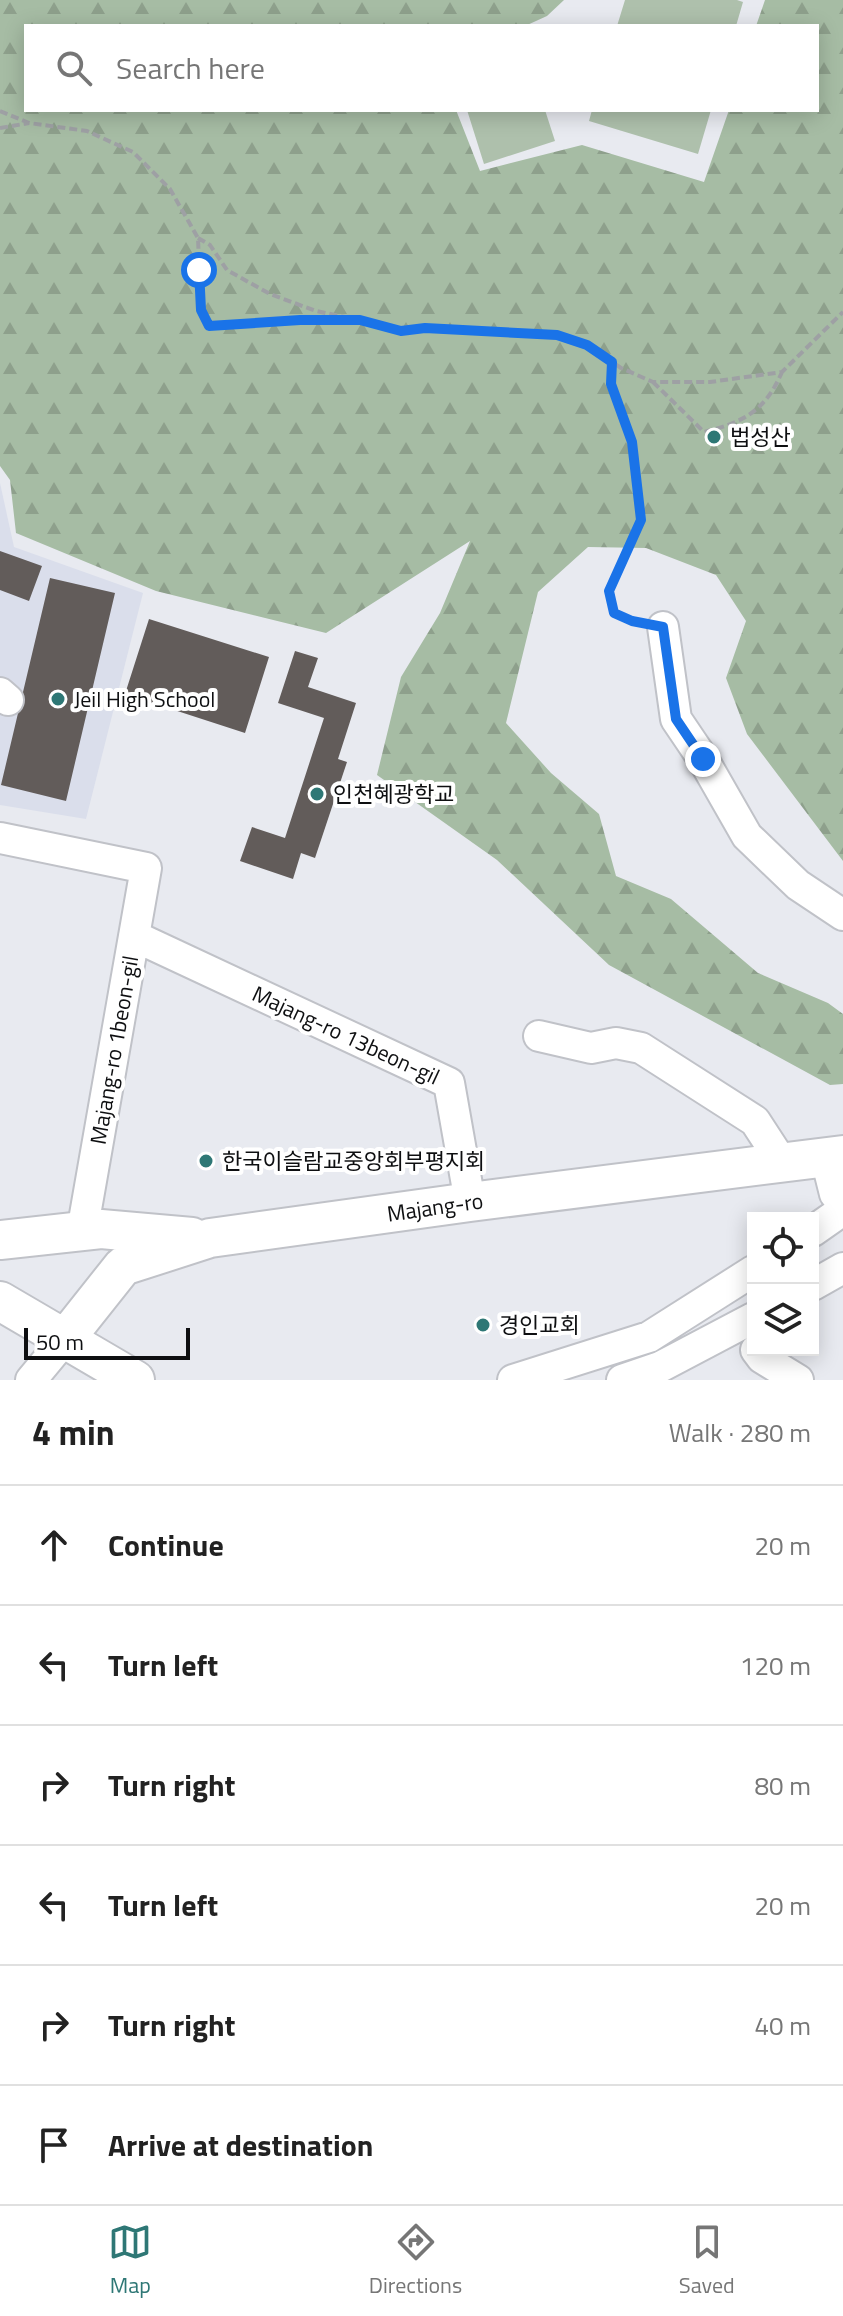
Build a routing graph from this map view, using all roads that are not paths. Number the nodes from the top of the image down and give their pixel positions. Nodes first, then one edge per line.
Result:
1 (663, 627) road end
2 (0, 838) edge
3 (843, 915) edge
4 (134, 936) junction
5 (539, 1036) dead end
6 (837, 1157) edge
7 (783, 1164) junction
8 (470, 1202) junction
9 (843, 1204) edge
10 (843, 1210) edge
11 (819, 1227) edge
12 (82, 1232) junction
13 (210, 1238) junction
14 (0, 1240) edge
15 (843, 1268) edge
16 (747, 1275) edge
17 (815, 1284) edge
18 (0, 1301) edge
19 (747, 1336) edge
20 (65, 1339) junction
21 (761, 1356) edge
22 (31, 1380) edge
23 (135, 1380) edge
24 (513, 1380) edge
25 (622, 1380) edge
26 (798, 1380) edge

1 - 3 street
2 - 4 street, Majang-ro 1beon-gil
4 - 8 street, Majang-ro 13beon-gil
4 - 12 street, Majang-ro 1beon-gil
5 - 7 street
6 - 7 main road, Majang-ro
6 - 9 street
7 - 8 main road, Majang-ro
8 - 13 main road, Majang-ro
10 - 11 street
12 - 13 main road
12 - 14 main road
13 - 20 main road, Majang-ro
15 - 17 street
16 - 24 street
18 - 20 main road
19 - 25 street
20 - 22 street
20 - 23 main road
21 - 26 street

